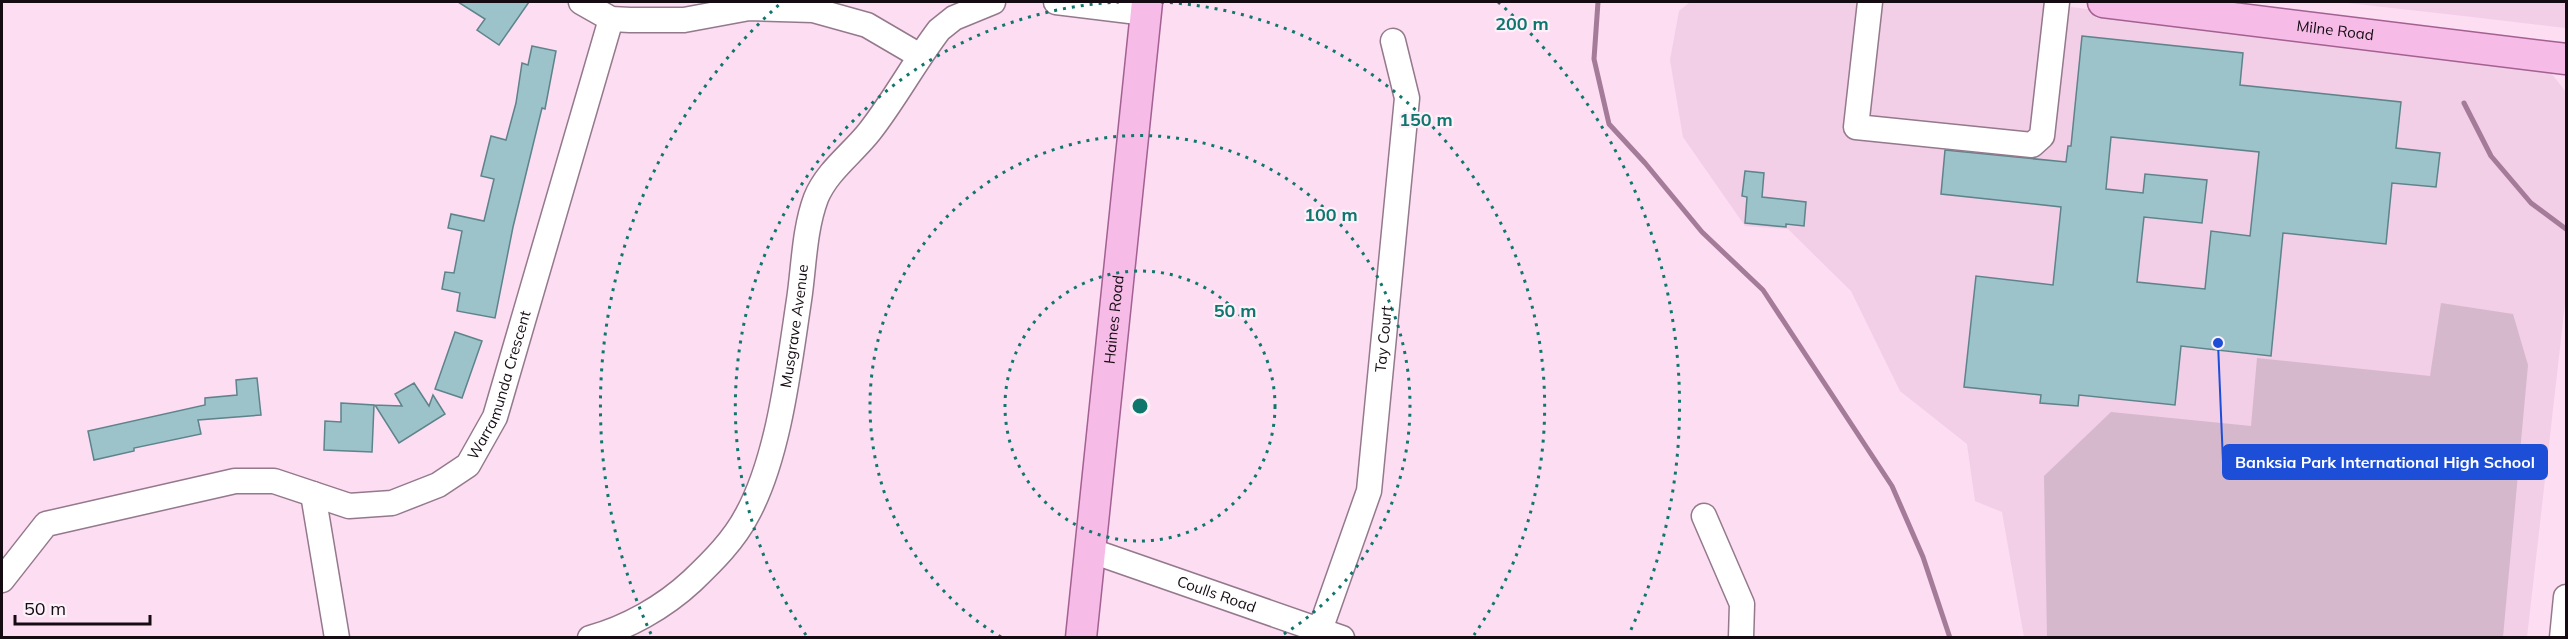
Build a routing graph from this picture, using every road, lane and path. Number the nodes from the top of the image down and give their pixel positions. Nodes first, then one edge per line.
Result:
1 (581, 2) edge
2 (993, 2) edge
3 (1056, 2) edge
4 (1870, 2) edge
5 (2057, 2) edge
6 (2103, 2) edge
7 (1146, 7) edge
8 (611, 19) junction
9 (1393, 41) dead end
10 (920, 56) junction
11 (2566, 59) edge
12 (313, 494) junction
13 (1704, 516) dead end
14 (1089, 550) junction
15 (2, 580) edge
16 (2566, 597) edge
17 (1331, 634) edge
18 (337, 638) edge
19 (590, 638) edge
20 (1081, 638) edge
21 (1741, 638) edge
22 (2562, 638) edge

1 - 8 street
2 - 10 street, Musgrave Avenue
3 - 7 street
4 - 5 street
6 - 11 main road, Milne Road
7 - 14 main road, Haines Road
8 - 10 street
8 - 12 street, Warramunda Crescent
9 - 17 street, Tay Court
10 - 19 street, Musgrave Avenue
12 - 15 street, Warramunda Crescent
12 - 18 street
13 - 21 street
14 - 17 street, Coulls Road
14 - 20 main road, Haines Road
16 - 22 street

